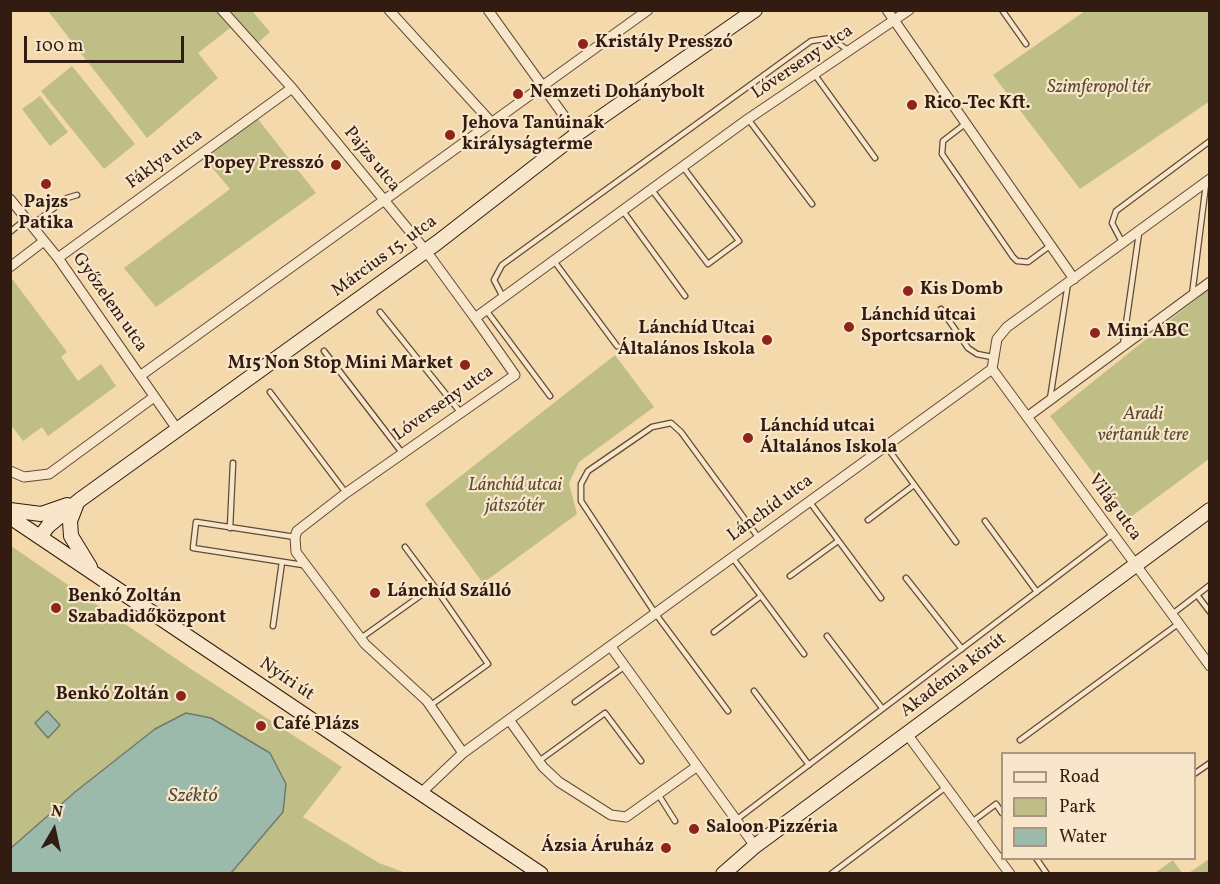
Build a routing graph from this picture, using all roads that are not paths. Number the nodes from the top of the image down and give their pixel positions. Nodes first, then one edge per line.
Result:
1 (222, 10) edge
2 (389, 10) edge
3 (488, 10) edge
4 (648, 10) edge
5 (755, 10) edge
6 (887, 10) edge
7 (909, 10) edge
8 (1002, 10) edge
9 (895, 21) junction
10 (1026, 44) dead end
11 (849, 51) junction
12 (815, 75) junction
13 (543, 87) junction
14 (292, 88) junction
15 (748, 119) junction
16 (492, 123) junction
17 (965, 124) junction
18 (577, 134) junction
19 (1209, 141) edge
20 (876, 158) dead end
21 (683, 166) junction
22 (1208, 180) edge
23 (652, 189) junction
24 (77, 195) dead end
25 (10, 199) edge
26 (383, 201) junction
27 (812, 204) dead end
28 (623, 211) junction
29 (29, 222) junction
30 (10, 232) edge
31 (1139, 233) junction
32 (44, 241) junction
33 (1123, 244) junction
34 (1051, 245) junction
35 (426, 251) junction
36 (58, 258) junction
37 (554, 261) junction
38 (10, 267) edge
39 (1071, 281) junction
40 (1209, 282) edge
41 (1192, 295) junction
42 (685, 296) dead end
43 (504, 298) junction
44 (940, 309) dead end
45 (486, 310) junction
46 (380, 312) dead end
47 (475, 318) junction
48 (1123, 345) junction
49 (617, 346) dead end
50 (324, 351) dead end
51 (992, 357) junction
52 (992, 369) junction
53 (140, 376) junction
54 (270, 392) dead end
55 (550, 396) dead end
56 (154, 397) junction
57 (1050, 399) junction
58 (461, 413) junction
59 (1027, 417) junction
60 (177, 429) junction
61 (886, 446) junction
62 (403, 454) junction
63 (233, 463) dead end
64 (10, 471) edge
65 (914, 485) junction
66 (346, 493) junction
67 (81, 499) junction
68 (809, 501) junction
69 (10, 510) edge
70 (1209, 510) edge
71 (10, 517) edge
72 (868, 520) dead end
73 (985, 521) dead end
74 (230, 528) junction
75 (1113, 534) junction
76 (40, 537) junction
77 (295, 537) junction
78 (758, 537) junction
79 (838, 541) junction
80 (957, 542) dead end
81 (405, 547) dead end
82 (732, 557) junction
83 (282, 562) junction
84 (1134, 564) junction
85 (307, 566) junction
86 (94, 573) junction
87 (790, 576) dead end
88 (906, 578) dead end
89 (1209, 585) edge
90 (434, 586) junction
91 (1037, 592) junction
92 (1197, 595) junction
93 (760, 596) junction
94 (880, 598) dead end
95 (1209, 612) edge
96 (655, 613) junction
97 (1171, 615) junction
98 (1178, 624) junction
99 (273, 626) dead end
100 (714, 632) dead end
101 (828, 636) dead end
102 (361, 638) junction
103 (611, 647) junction
104 (962, 650) junction
105 (804, 654) dead end
106 (1209, 666) edge
107 (625, 667) junction
108 (754, 691) dead end
109 (575, 702) dead end
110 (430, 706) junction
111 (882, 708) junction
112 (728, 711) dead end
113 (510, 721) junction
114 (907, 734) junction
115 (1020, 740) dead end
116 (463, 753) junction
117 (539, 761) junction
118 (641, 761) dead end
119 (1209, 763) edge
120 (809, 765) junction
121 (696, 768) junction
122 (1196, 773) edge
123 (946, 787) junction
124 (421, 793) junction
125 (658, 795) junction
126 (1001, 812) edge
127 (736, 820) junction
128 (675, 821) dead end
129 (972, 822) junction
130 (755, 846) junction
131 (1037, 860) edge
132 (541, 873) edge
133 (723, 873) edge
134 (831, 873) edge
135 (1010, 873) edge
136 (1047, 873) edge

1 - 14 street, Pajzs utca
2 - 16 street
3 - 13 street
4 - 13 street
5 - 18 street, Március 15. utca
6 - 9 street
7 - 9 street
8 - 10 lane
9 - 11 street, Lóverseny utca
9 - 17 street
11 - 12 street, Lóverseny utca
11 - 43 lane
12 - 15 street, Lóverseny utca
12 - 20 lane
13 - 16 street
13 - 18 street
14 - 26 street, Pajzs utca
14 - 36 street, Fáklya utca
15 - 21 street, Lóverseny utca
15 - 27 lane
16 - 26 street
17 - 34 street
17 - 34 lane
18 - 35 street, Március 15. utca
19 - 33 lane
21 - 23 street, Lóverseny utca
21 - 23 lane
22 - 31 street
22 - 41 lane
23 - 28 street, Lóverseny utca
24 - 29 lane
25 - 29 street, Győzelem utca
26 - 35 street, Pajzs utca
26 - 53 street
28 - 37 street, Lóverseny utca
28 - 42 lane
29 - 30 lane
29 - 32 street, Győzelem utca
31 - 33 street
31 - 48 lane
32 - 36 street, Győzelem utca
32 - 38 street
33 - 39 street
34 - 39 street
35 - 47 street, Pajzs utca
35 - 60 street, Március 15. utca
36 - 53 street, Győzelem utca
37 - 43 street, Lóverseny utca
37 - 49 lane
39 - 51 street
39 - 57 lane
40 - 41 street
41 - 48 street
43 - 45 street, Lóverseny utca
44 - 51 lane
45 - 47 street, Lóverseny utca
45 - 55 lane
46 - 58 lane
47 - 58 street, Lóverseny utca
48 - 57 street
50 - 62 lane
51 - 52 street
52 - 59 street, Világ utca
52 - 61 street, Lánchíd utca
53 - 56 street, Győzelem utca
54 - 66 lane
56 - 60 street, Győzelem utca
56 - 64 street
57 - 59 street
58 - 62 street, Lóverseny utca
59 - 75 street, Világ utca
60 - 67 street, Március 15. utca
61 - 65 lane
61 - 68 street, Lánchíd utca
62 - 66 street, Lóverseny utca
63 - 74 lane
65 - 72 lane
65 - 80 lane
66 - 77 street, Lóverseny utca
67 - 69 street
67 - 76 street, Március 15. utca
67 - 86 street
68 - 78 street, Lánchíd utca
68 - 79 lane
70 - 84 street, Akadémia körút
71 - 76 street, Nyíri út
73 - 91 lane
74 - 77 lane
74 - 83 lane
75 - 84 street, Világ utca
75 - 91 lane
76 - 86 street, Nyíri út
77 - 85 street
78 - 82 street, Lánchíd utca
78 - 96 lane
79 - 87 lane
79 - 94 lane
81 - 90 lane
82 - 93 lane
82 - 96 street, Lánchíd utca
83 - 85 lane
83 - 99 lane
84 - 97 street, Világ utca
84 - 114 street, Akadémia körút
85 - 102 street
86 - 124 street, Nyíri út
88 - 104 lane
89 - 92 lane
90 - 102 lane
90 - 110 lane
91 - 104 lane
92 - 95 lane
92 - 97 lane
93 - 100 lane
93 - 105 lane
96 - 103 street, Lánchíd utca
96 - 112 lane
97 - 98 street, Világ utca
98 - 106 street, Világ utca
98 - 115 lane
101 - 111 lane
102 - 110 street
103 - 107 street
103 - 113 street, Lánchíd utca
104 - 111 lane
107 - 109 lane
107 - 121 street
108 - 120 lane
110 - 116 street
111 - 120 lane
113 - 116 street, Lánchíd utca
113 - 117 street
114 - 123 street
114 - 130 street, Akadémia körút
116 - 124 street, Lánchíd utca
117 - 118 lane
117 - 125 street
119 - 122 lane
120 - 127 lane
121 - 125 street
121 - 127 street
123 - 129 street
123 - 134 lane
124 - 132 street, Nyíri út
125 - 128 lane
126 - 129 lane
127 - 130 street
129 - 135 street
130 - 133 street, Akadémia körút
131 - 136 lane

